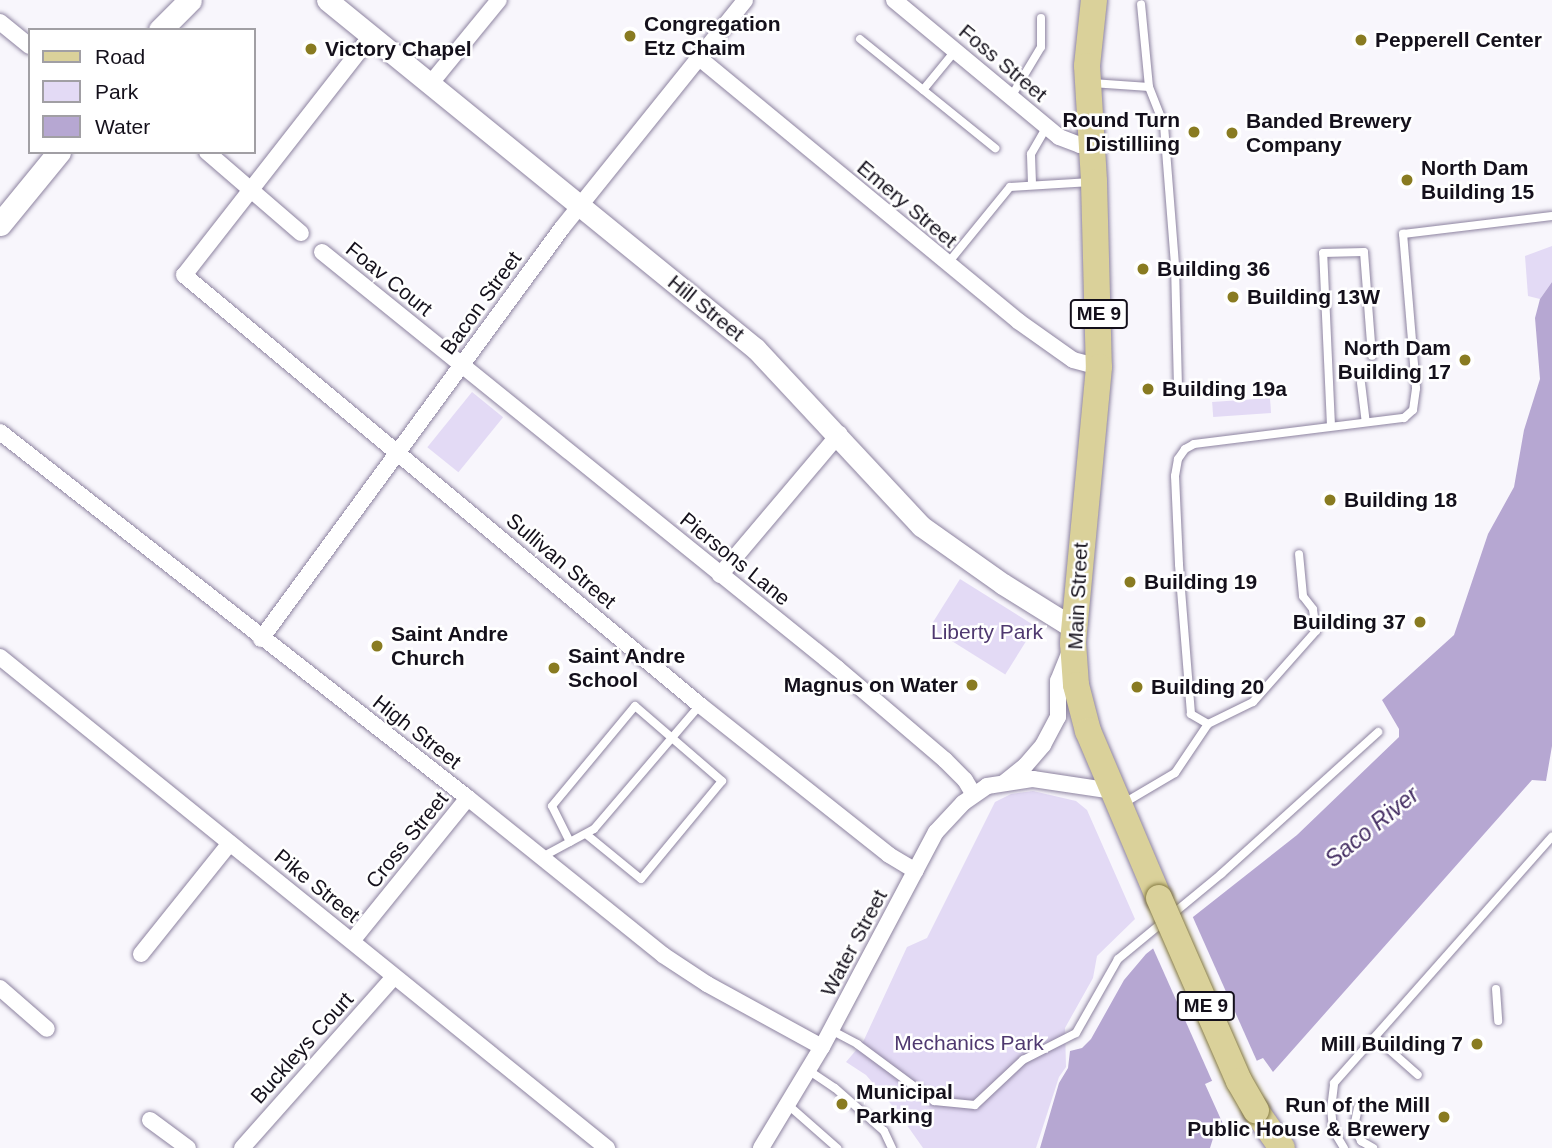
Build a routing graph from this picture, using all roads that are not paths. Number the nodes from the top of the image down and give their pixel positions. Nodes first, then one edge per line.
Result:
1 (190, 0) edge
2 (327, 0) edge
3 (499, 0) edge
4 (745, 0) edge
5 (894, 0) edge
6 (1094, 0) edge
7 (1141, 4) dead end
8 (1041, 18) dead end
9 (0, 22) edge
10 (162, 28) edge
11 (371, 36) junction
12 (860, 39) dead end
13 (28, 44) edge
14 (956, 51) junction
15 (698, 57) junction
16 (431, 83) junction
17 (1090, 83) junction
18 (1149, 87) junction
19 (923, 90) junction
20 (1011, 97) junction
21 (1047, 127) junction
22 (1091, 145) junction
23 (995, 148) dead end
24 (57, 154) edge
25 (209, 154) edge
26 (1094, 182) junction
27 (1032, 184) junction
28 (250, 189) junction
29 (580, 205) junction
30 (1552, 216) edge
31 (0, 224) edge
32 (301, 233) dead end
33 (322, 252) dead end
34 (947, 265) junction
35 (1372, 356) dead end
36 (461, 365) junction
37 (1098, 367) junction
38 (1361, 383) dead end
39 (1178, 388) dead end
40 (1366, 422) junction
41 (1331, 426) junction
42 (0, 432) edge
43 (839, 434) junction
44 (397, 451) junction
45 (1299, 554) dead end
46 (720, 575) junction
47 (1072, 635) junction
48 (261, 639) junction
49 (0, 657) edge
50 (700, 705) junction
51 (1208, 724) junction
52 (1378, 732) dead end
53 (671, 738) junction
54 (1005, 782) junction
55 (974, 795) junction
56 (468, 798) junction
57 (1115, 798) junction
58 (586, 834) junction
59 (1552, 837) edge
60 (570, 842) junction
61 (230, 843) junction
62 (542, 858) junction
63 (916, 871) junction
64 (352, 941) junction
65 (141, 954) dead end
66 (394, 976) junction
67 (0, 988) edge
68 (1496, 989) dead end
69 (1498, 1021) dead end
70 (47, 1029) dead end
71 (831, 1030) junction
72 (1375, 1037) junction
73 (822, 1047) junction
74 (808, 1070) junction
75 (1418, 1075) dead end
76 (787, 1104) junction
77 (1358, 1108) dead end
78 (150, 1120) dead end
79 (188, 1148) edge
80 (242, 1148) edge
81 (607, 1148) edge
82 (761, 1148) edge
83 (837, 1148) edge
84 (892, 1148) edge
85 (1282, 1148) edge
86 (1344, 1148) edge
87 (1373, 1148) edge

1 - 10 main road
2 - 11 street, Hill Street
3 - 16 street
4 - 15 street, Bacon Street
5 - 14 street, Foss Street
6 - 17 main road, Main Street / ME 9
7 - 18 lane
8 - 20 lane
9 - 13 street
11 - 16 street, Hill Street
11 - 28 street
12 - 19 lane
14 - 19 lane
14 - 20 street, Foss Street
15 - 29 street, Bacon Street
15 - 34 street, Emery Street
16 - 29 street, Hill Street
17 - 18 lane
17 - 22 main road, Main Street / ME 9
18 - 39 lane
19 - 23 lane
20 - 21 street, Foss Street
21 - 22 street, Foss Street
21 - 27 lane
22 - 26 main road, Main Street / ME 9
24 - 31 main road
25 - 28 street
26 - 27 lane
26 - 37 main road, Main Street / ME 9
27 - 34 lane
28 - 32 street
28 - 44 street, Sullivan Street
29 - 36 street, Bacon Street
29 - 43 street, Hill Street
30 - 40 lane
33 - 36 street, Foav Court
34 - 37 street, Emery Street
35 - 41 lane
36 - 44 street, Bacon Street
36 - 46 street, Piersons Lane
37 - 47 main road, Main Street / ME 9
38 - 40 lane
40 - 41 lane
41 - 51 lane
42 - 48 street, High Street
43 - 46 street
43 - 47 street, Hill Street
44 - 48 street, Bacon Street
44 - 50 street, Sullivan Street
45 - 51 lane
46 - 55 street, Piersons Lane
47 - 54 street
47 - 57 main road, Main Street / ME 9
48 - 56 street, High Street
49 - 61 street, Pike Street
50 - 53 lane
50 - 63 street, Sullivan Street
51 - 57 lane
52 - 71 lane
53 - 58 lane
53 - 58 lane
53 - 60 lane
54 - 55 street, Water Street
54 - 57 street
55 - 63 street, Water Street
56 - 62 street, High Street
56 - 64 street, Cross Street
57 - 85 main road, Main Street / ME 9, bridge
58 - 60 lane
59 - 72 lane
60 - 62 lane
61 - 64 street, Pike Street
61 - 65 street
62 - 73 street, High Street
63 - 71 street, Water Street
64 - 66 street, Pike Street
66 - 80 street, Buckleys Court
66 - 81 street, Pike Street
67 - 70 street
68 - 69 lane
71 - 73 street, Water Street
72 - 75 lane
72 - 86 lane
73 - 74 street, Water Street
74 - 76 street, Water Street
74 - 84 lane
76 - 82 street, Water Street
76 - 83 lane
77 - 87 lane
78 - 79 street

